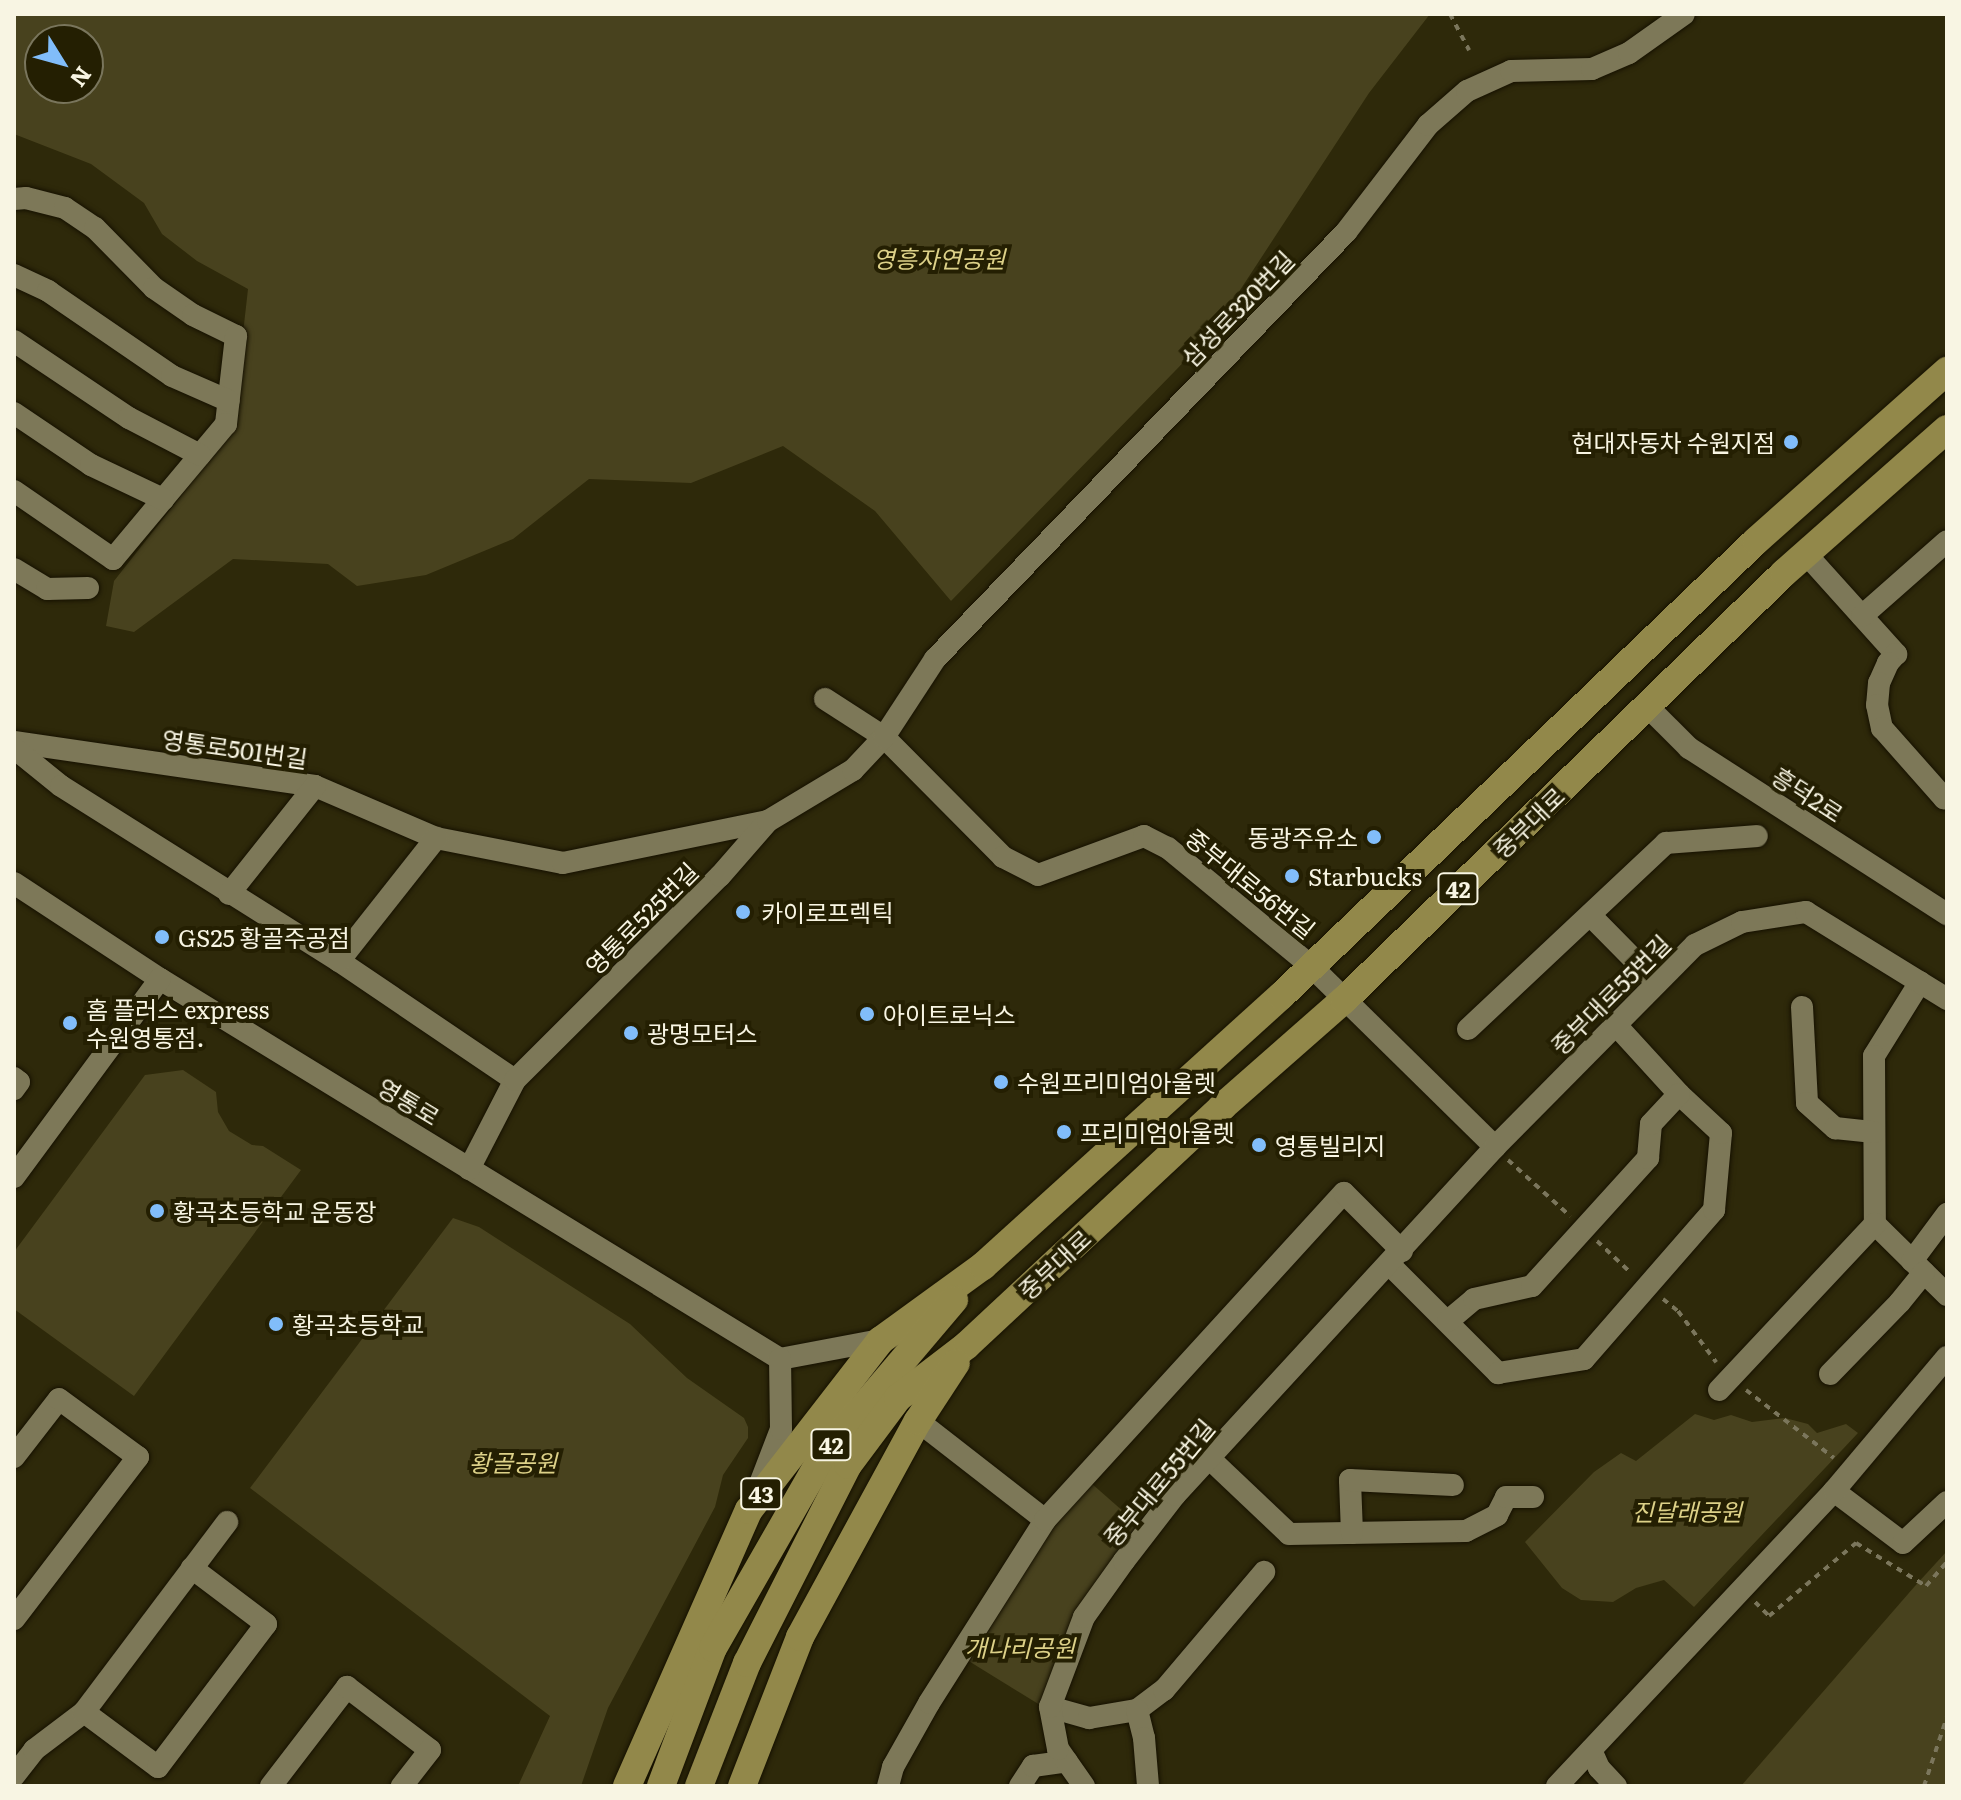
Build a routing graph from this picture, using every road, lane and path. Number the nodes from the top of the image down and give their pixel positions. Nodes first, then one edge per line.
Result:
1 (1450, 14) edge
2 (1684, 14) edge
3 (1469, 50) dead end
4 (14, 199) edge
5 (14, 275) edge
6 (14, 341) edge
7 (1947, 371) edge
8 (229, 401) junction
9 (14, 413) edge
10 (1947, 429) edge
11 (200, 455) junction
12 (14, 491) edge
13 (163, 499) junction
14 (1947, 541) edge
15 (1806, 554) junction
16 (14, 569) edge
17 (88, 588) dead end
18 (1862, 616) junction
19 (825, 699) dead end
20 (1648, 707) junction
21 (884, 737) junction
22 (14, 745) edge
23 (315, 786) junction
24 (1947, 796) edge
25 (768, 821) junction
26 (1757, 836) dead end
27 (436, 838) junction
28 (14, 883) edge
29 (229, 894) junction
30 (1386, 894) junction
31 (1947, 914) edge
32 (1590, 915) junction
33 (1418, 927) junction
34 (339, 961) junction
35 (1311, 966) junction
36 (160, 979) junction
37 (1920, 982) junction
38 (1657, 983) junction
39 (1947, 999) edge
40 (1344, 1000) junction
41 (1802, 1007) dead end
42 (1616, 1025) junction
43 (1468, 1029) dead end
44 (1193, 1075) junction
45 (14, 1078) edge
46 (515, 1080) junction
47 (14, 1089) edge
48 (1679, 1094) junction
49 (1222, 1107) junction
50 (1874, 1132) junction
51 (1495, 1147) junction
52 (469, 1169) junction
53 (14, 1177) edge
54 (1947, 1214) edge
55 (1875, 1224) junction
56 (1396, 1258) junction
57 (983, 1266) junction
58 (1918, 1266) junction
59 (1947, 1295) edge
60 (1678, 1311) dead end
61 (1448, 1321) junction
62 (881, 1340) junction
63 (967, 1345) junction
64 (1947, 1357) edge
65 (780, 1359) junction
66 (1830, 1374) dead end
67 (1725, 1383) joint
68 (1757, 1400) dead end
69 (918, 1421) junction
70 (14, 1457) edge
71 (1209, 1458) junction
72 (1850, 1470) junction
73 (1453, 1485) dead end
74 (1834, 1491) junction
75 (1533, 1497) dead end
76 (1947, 1502) edge
77 (749, 1510) junction
78 (1045, 1520) junction
79 (227, 1522) dead end
80 (1352, 1533) junction
81 (1947, 1562) edge
82 (192, 1568) junction
83 (1264, 1572) dead end
84 (1742, 1588) junction
85 (14, 1619) edge
86 (1050, 1707) junction
87 (1137, 1710) junction
88 (84, 1712) junction
89 (1947, 1717) edge
90 (1591, 1750) junction
91 (1067, 1761) junction
92 (14, 1776) edge
93 (271, 1786) edge
94 (402, 1786) edge
95 (627, 1786) edge
96 (661, 1786) edge
97 (699, 1786) edge
98 (742, 1786) edge
99 (888, 1786) edge
100 (1020, 1786) edge
101 (1084, 1786) edge
102 (1148, 1786) edge
103 (1557, 1786) edge
104 (1616, 1786) edge
105 (1924, 1786) edge

1 - 3 path
2 - 21 street, 삼성로320번길
4 - 8 street
5 - 8 street
6 - 11 street
7 - 30 main road, 중부대로 / 42
8 - 11 street
9 - 13 street
10 - 15 main road, 중부대로 / 42
11 - 13 street
12 - 13 street
14 - 18 street
15 - 18 street
15 - 20 main road, 중부대로 / 42
16 - 17 street
18 - 24 street
19 - 21 street
20 - 31 street, 흥덕2로
20 - 33 main road, 중부대로 / 42
21 - 25 street, 영통로525번길
21 - 35 street, 중부대로56번길
22 - 23 street, 영통로501번길
22 - 29 street
23 - 27 street, 영통로501번길
23 - 29 street
25 - 27 street, 영통로501번길
25 - 46 street, 영통로525번길
26 - 32 street
27 - 34 street
28 - 36 street, 영통로
29 - 34 street
30 - 33 main road
30 - 35 main road, 중부대로 / 42
32 - 38 street
32 - 43 street
33 - 40 main road, 중부대로 / 42
34 - 46 street
35 - 40 street
35 - 44 main road, 중부대로 / 42
36 - 52 street, 영통로
36 - 53 street
37 - 38 street, 중부대로55번길
37 - 39 street, 중부대로55번길
37 - 50 street
38 - 42 street, 중부대로55번길
40 - 49 main road, 중부대로 / 42
40 - 51 street
41 - 50 street
42 - 48 street
42 - 51 street, 중부대로55번길
44 - 49 main road
44 - 57 main road, 중부대로 / 42
45 - 47 street
46 - 52 street, 영통로525번길
48 - 61 street
48 - 61 street
49 - 63 main road, 중부대로 / 42
50 - 55 street
51 - 56 street, 중부대로55번길
52 - 65 street, 영통로
54 - 58 street
55 - 58 street
55 - 67 street
56 - 61 street
56 - 71 street, 중부대로55번길
56 - 78 street
57 - 62 main road, 중부대로 / 43
57 - 96 main road, 중부대로 / 42
58 - 59 street
58 - 66 street
60 - 67 path
62 - 65 street
62 - 77 main road, 중부대로 / 43
63 - 69 main road, 중부대로
63 - 97 main road, 중부대로 / 42
64 - 72 street
65 - 77 street
68 - 72 path
69 - 78 street
69 - 98 main road, 중부대로
70 - 85 street
71 - 80 street
71 - 86 street, 중부대로55번길
72 - 74 street
73 - 80 street
74 - 76 street
74 - 84 street
75 - 80 street
77 - 95 main road, 중부대로 / 43
78 - 99 street
79 - 82 street
81 - 84 path
82 - 88 street
82 - 88 street
83 - 87 street
84 - 90 street
86 - 87 street
86 - 91 street
87 - 102 street
88 - 92 street
89 - 105 path
90 - 103 street
90 - 104 street
91 - 100 street
91 - 101 street
93 - 94 street

